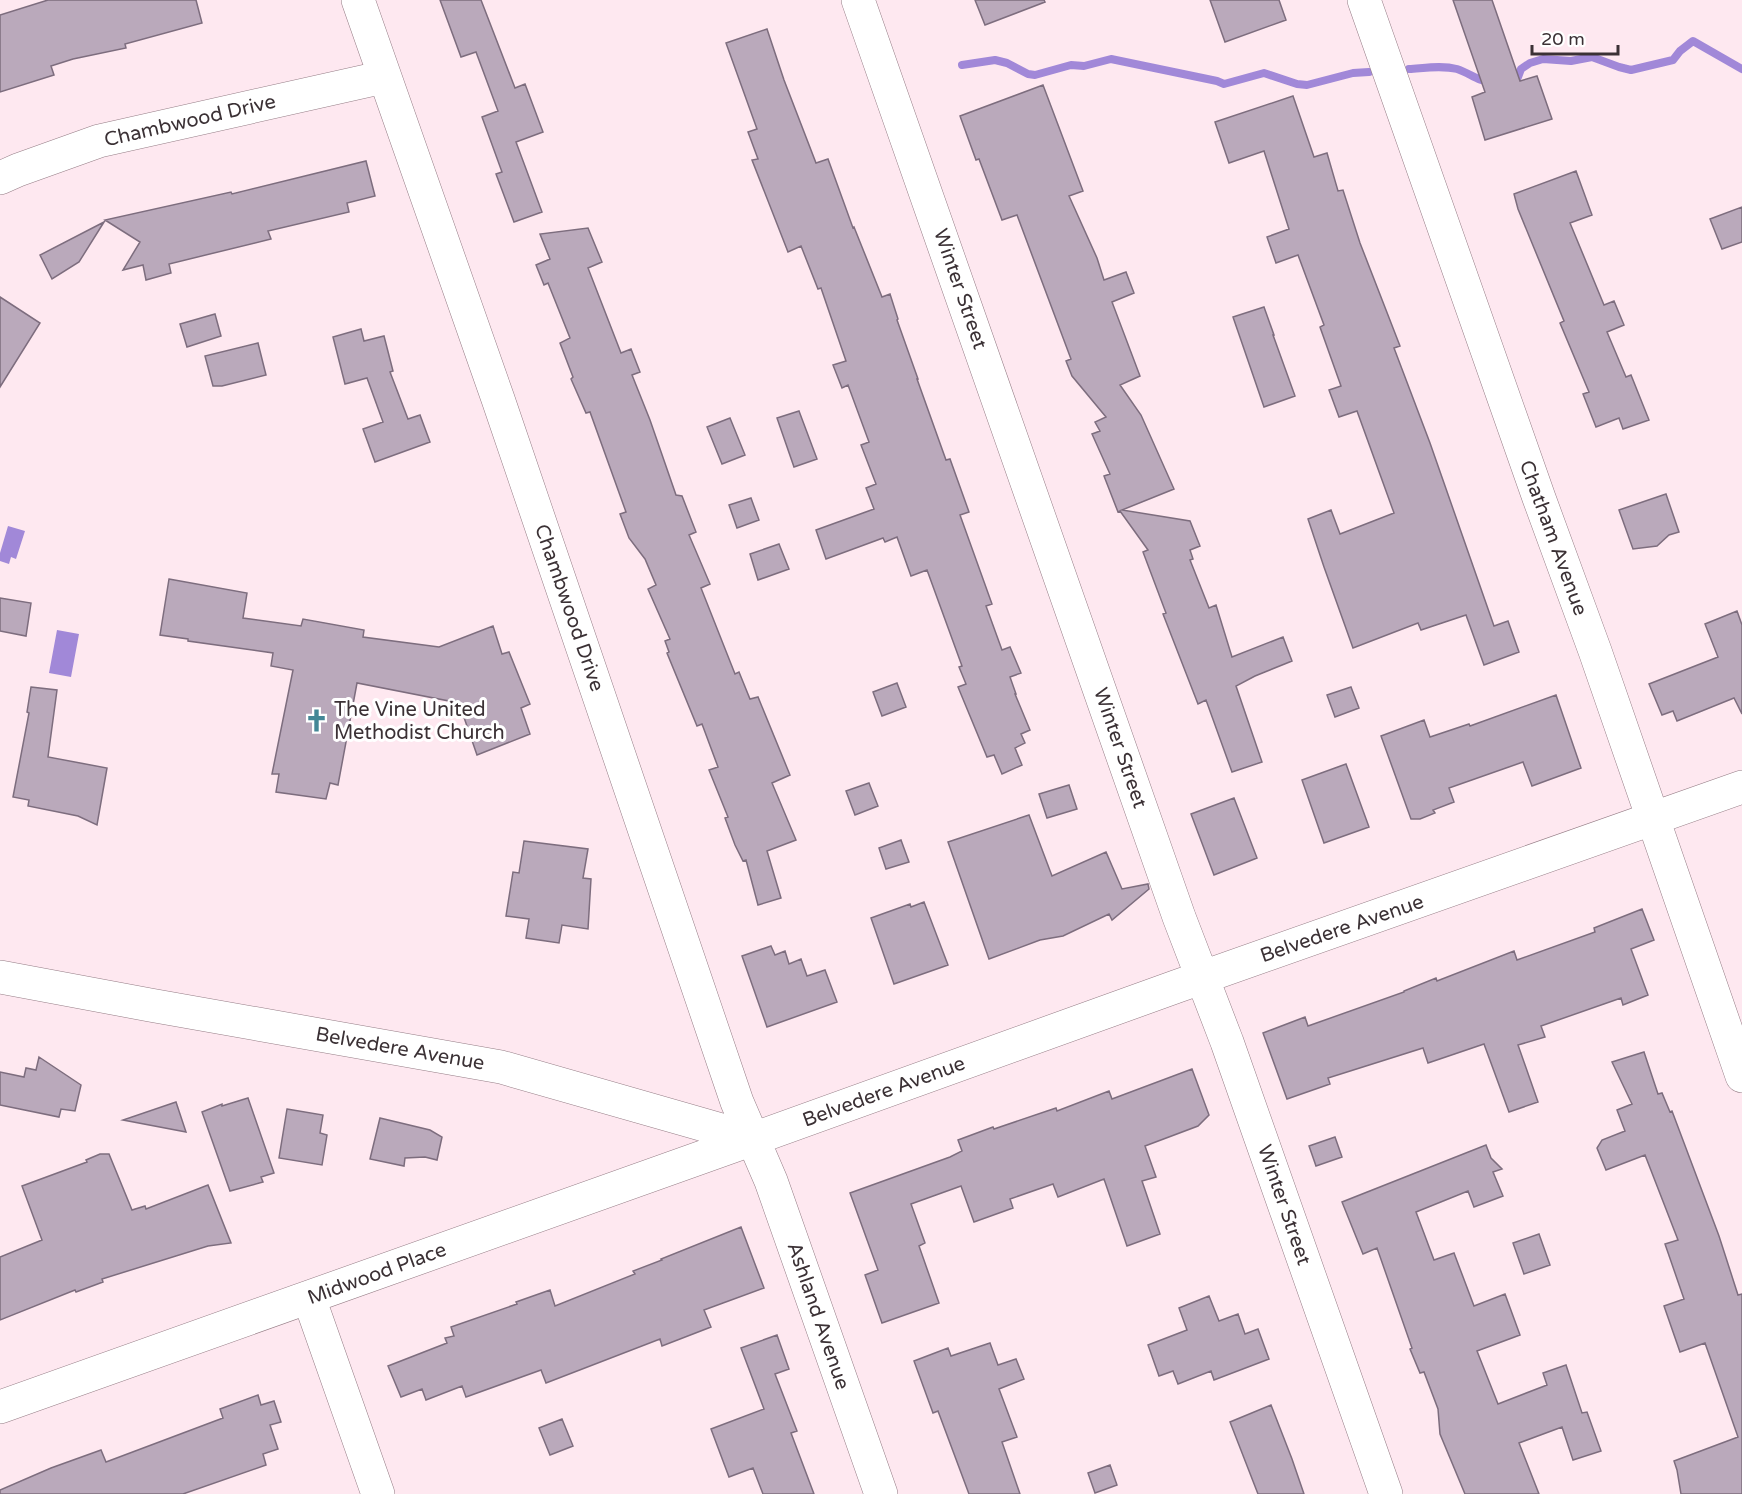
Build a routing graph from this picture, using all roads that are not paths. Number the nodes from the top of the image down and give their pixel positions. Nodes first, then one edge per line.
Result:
1 (358, 0) edge
2 (858, 0) edge
3 (1364, 0) edge
4 (384, 77) junction
5 (0, 178) edge
6 (1742, 788) edge
7 (1652, 820) junction
8 (0, 976) edge
9 (1202, 977) junction
10 (1742, 1076) edge
11 (753, 1139) junction
12 (309, 1298) junction
13 (0, 1407) edge
14 (378, 1494) edge
15 (881, 1494) edge
16 (1386, 1494) edge

1 - 4 street, Chambwood Drive
2 - 9 street, Winter Street
3 - 7 street, Chatham Avenue
4 - 5 street, Chambwood Drive
4 - 11 street, Chambwood Drive
6 - 7 street, Belvedere Avenue
7 - 9 street, Belvedere Avenue
7 - 10 street, Chatham Avenue
8 - 11 street, Belvedere Avenue
9 - 11 street, Belvedere Avenue
9 - 16 street, Winter Street
11 - 12 street, Midwood Place
11 - 15 street, Ashland Avenue
12 - 13 street, Midwood Place
12 - 14 street

